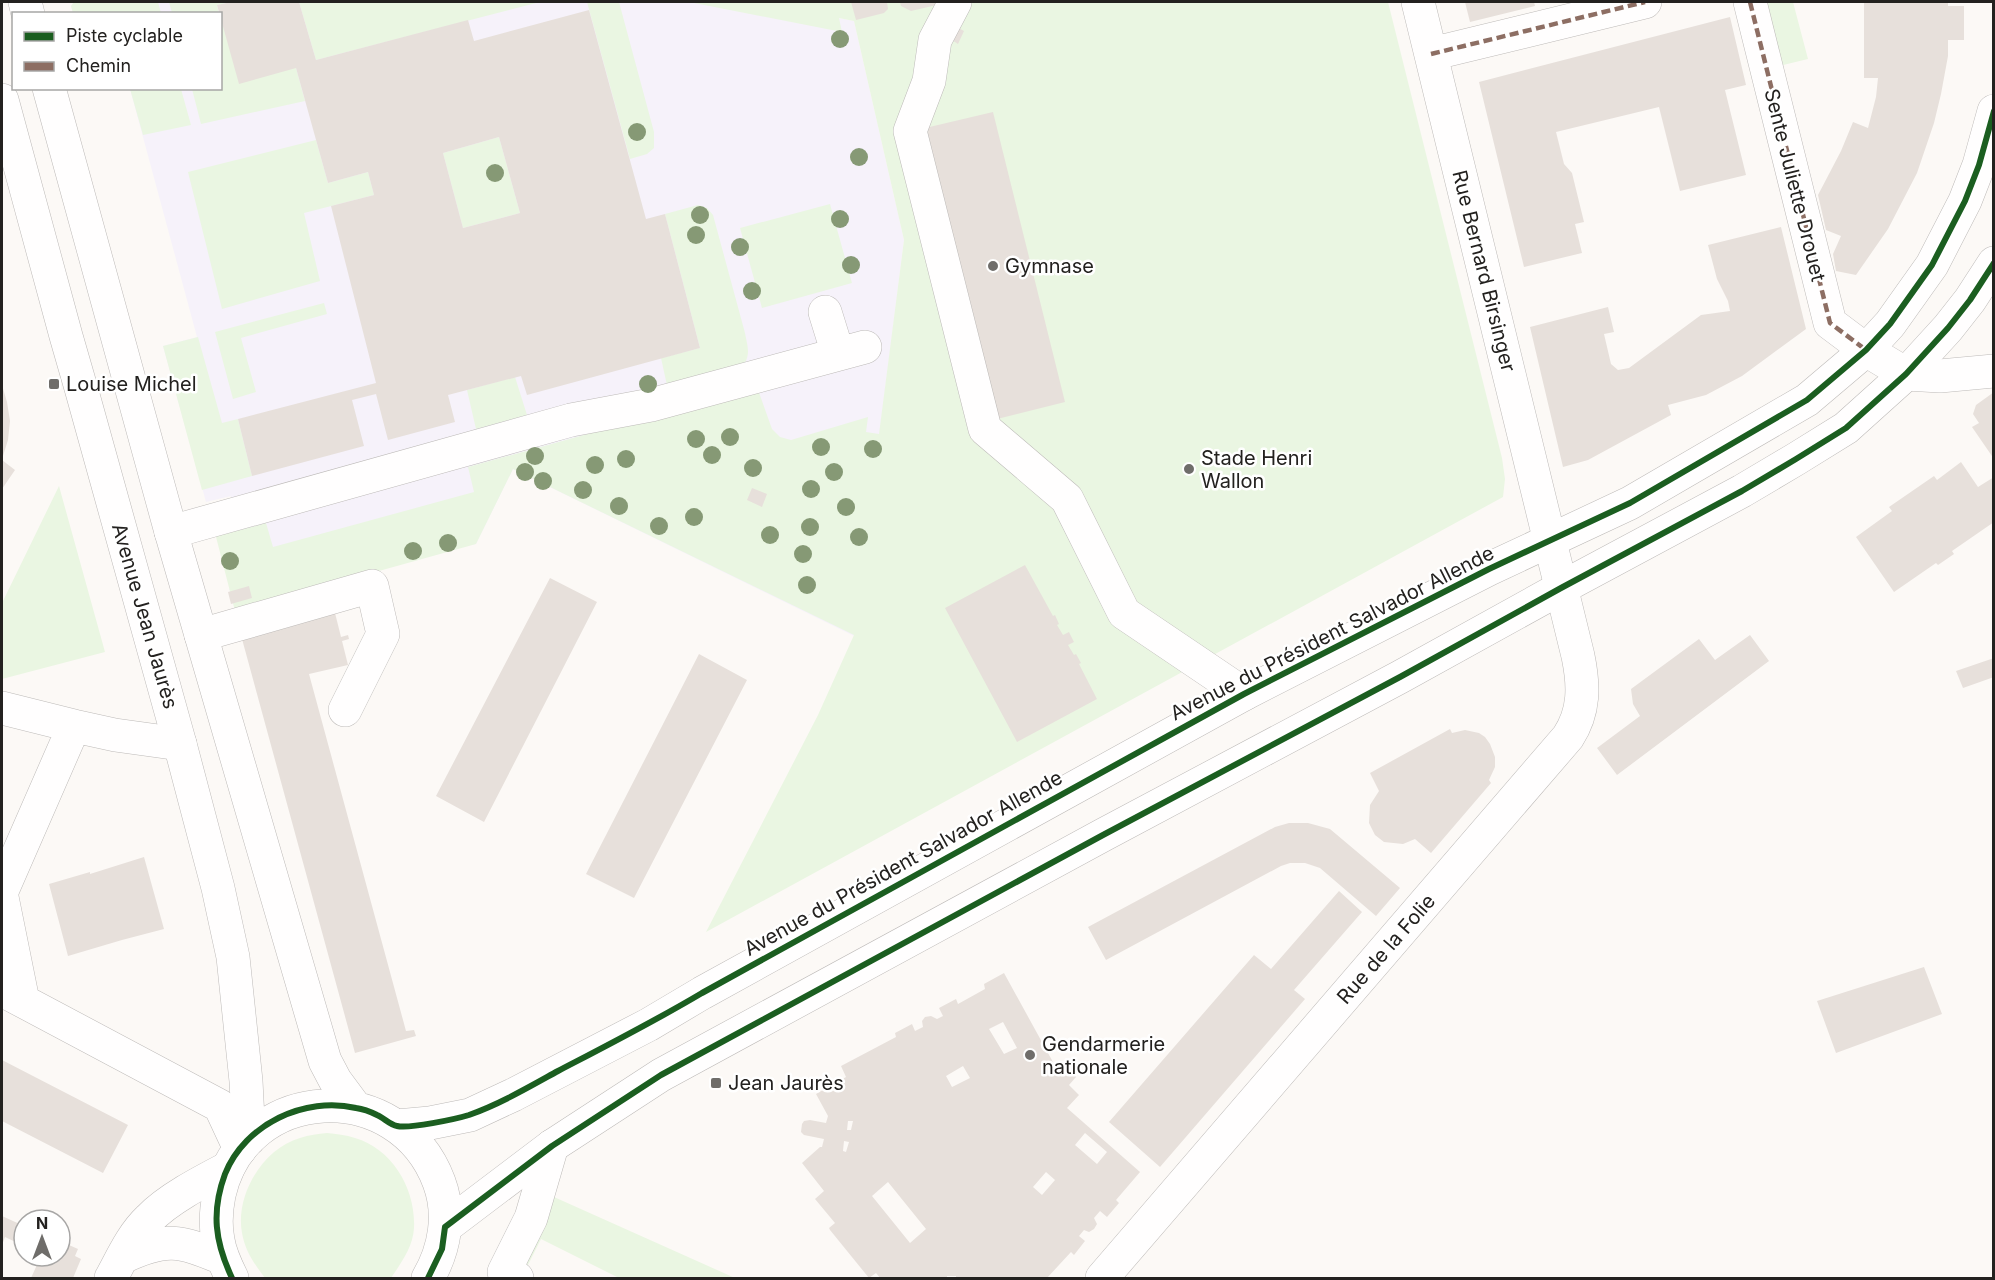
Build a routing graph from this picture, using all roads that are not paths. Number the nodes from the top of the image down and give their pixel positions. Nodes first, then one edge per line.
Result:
1 (955, 2) edge
2 (1418, 2) edge
3 (1645, 2) edge
4 (1750, 2) edge
5 (1431, 54) junction
6 (50, 90) edge
7 (2, 100) edge
8 (1994, 111) edge
9 (1994, 262) edge
10 (825, 312) dead end
11 (1866, 350) junction
12 (1994, 371) edge
13 (1906, 374) junction
14 (171, 532) junction
15 (1550, 540) junction
16 (1561, 588) junction
17 (201, 635) junction
18 (1244, 694) junction
19 (2, 708) edge
20 (345, 710) dead end
21 (74, 726) junction
22 (180, 744) junction
23 (2, 891) edge
24 (2, 897) edge
25 (12, 996) edge
26 (355, 1107) junction
27 (397, 1126) junction
28 (552, 1146) junction
29 (239, 1152) junction
30 (445, 1227) junction
31 (117, 1268) edge
32 (227, 1268) edge
33 (428, 1278) edge
34 (517, 1278) edge
35 (1102, 1278) edge

1 - 18 main road
2 - 5 main road, Rue Bernard Birsinger
3 - 5 main road
4 - 11 main road, Sente Juliette Drouet
5 - 15 main road, Rue Bernard Birsinger
6 - 14 main road
7 - 22 main road, Avenue Jean Jaurès
8 - 11 main road, Avenue du Président Salvador Allende
9 - 13 main road
10 - 14 main road
11 - 13 main road, Sente Juliette Drouet
11 - 15 main road, Avenue du Président Salvador Allende
12 - 13 main road
13 - 16 main road
14 - 17 main road
15 - 16 main road, Rue Bernard Birsinger
15 - 18 main road, Avenue du Président Salvador Allende
16 - 28 main road
16 - 35 main road, Rue de la Folie
17 - 20 main road
17 - 26 main road
18 - 27 main road, Avenue du Président Salvador Allende
19 - 21 main road
21 - 22 main road
21 - 23 main road
22 - 29 main road, Avenue Jean Jaurès
24 - 25 main road
25 - 29 main road
26 - 27 main road
26 - 29 main road
27 - 30 main road
28 - 30 main road
28 - 34 main road
29 - 31 main road
29 - 32 main road
30 - 33 main road
31 - 32 main road

